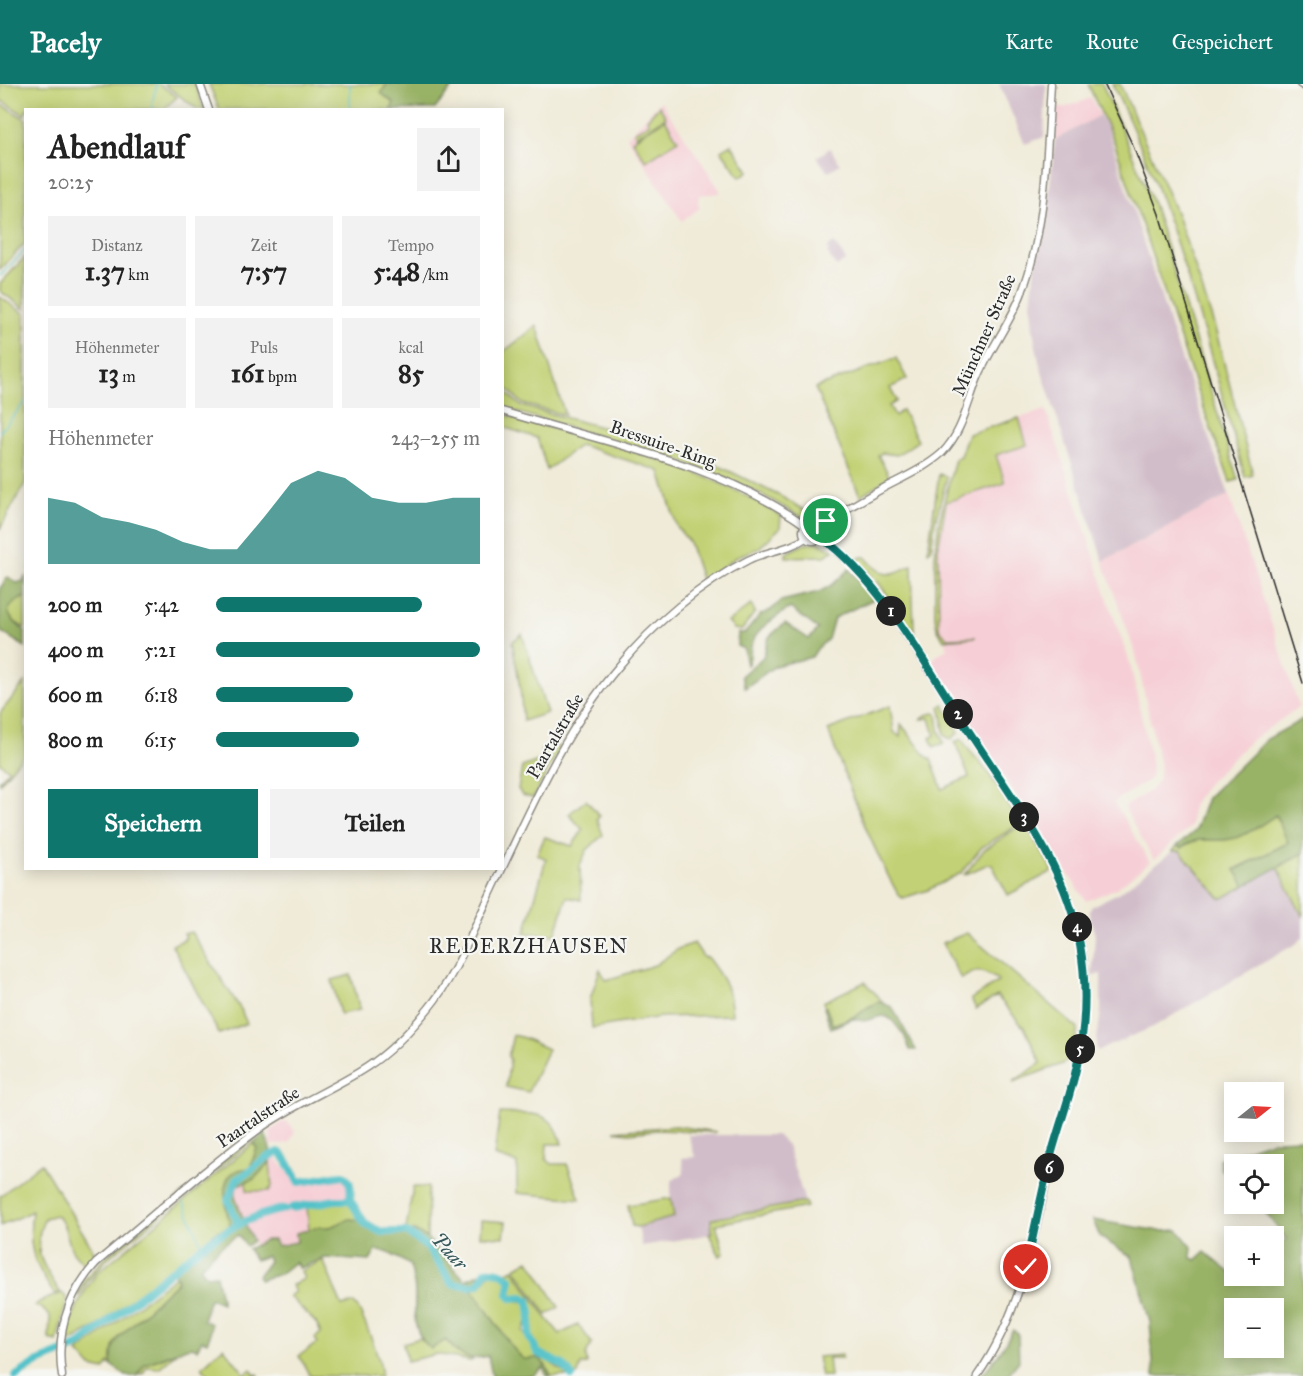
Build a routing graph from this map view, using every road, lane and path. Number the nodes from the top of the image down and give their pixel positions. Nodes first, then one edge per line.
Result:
1 (200, 84) edge
2 (1051, 84) edge
3 (208, 108) edge
4 (504, 412) edge
5 (820, 524) junction
6 (806, 525) junction
7 (807, 537) junction
8 (821, 537) junction
9 (504, 867) edge
10 (503, 870) edge
11 (62, 1376) edge
12 (977, 1376) edge

1 - 3 main road
2 - 5 main road, Münchner Straße
4 - 6 main road, Bressuire-Ring
5 - 6 main road
5 - 8 main road
6 - 7 main road
7 - 8 main road
7 - 9 main road, Paartalstraße
8 - 12 main road
10 - 11 main road, Paartalstraße

